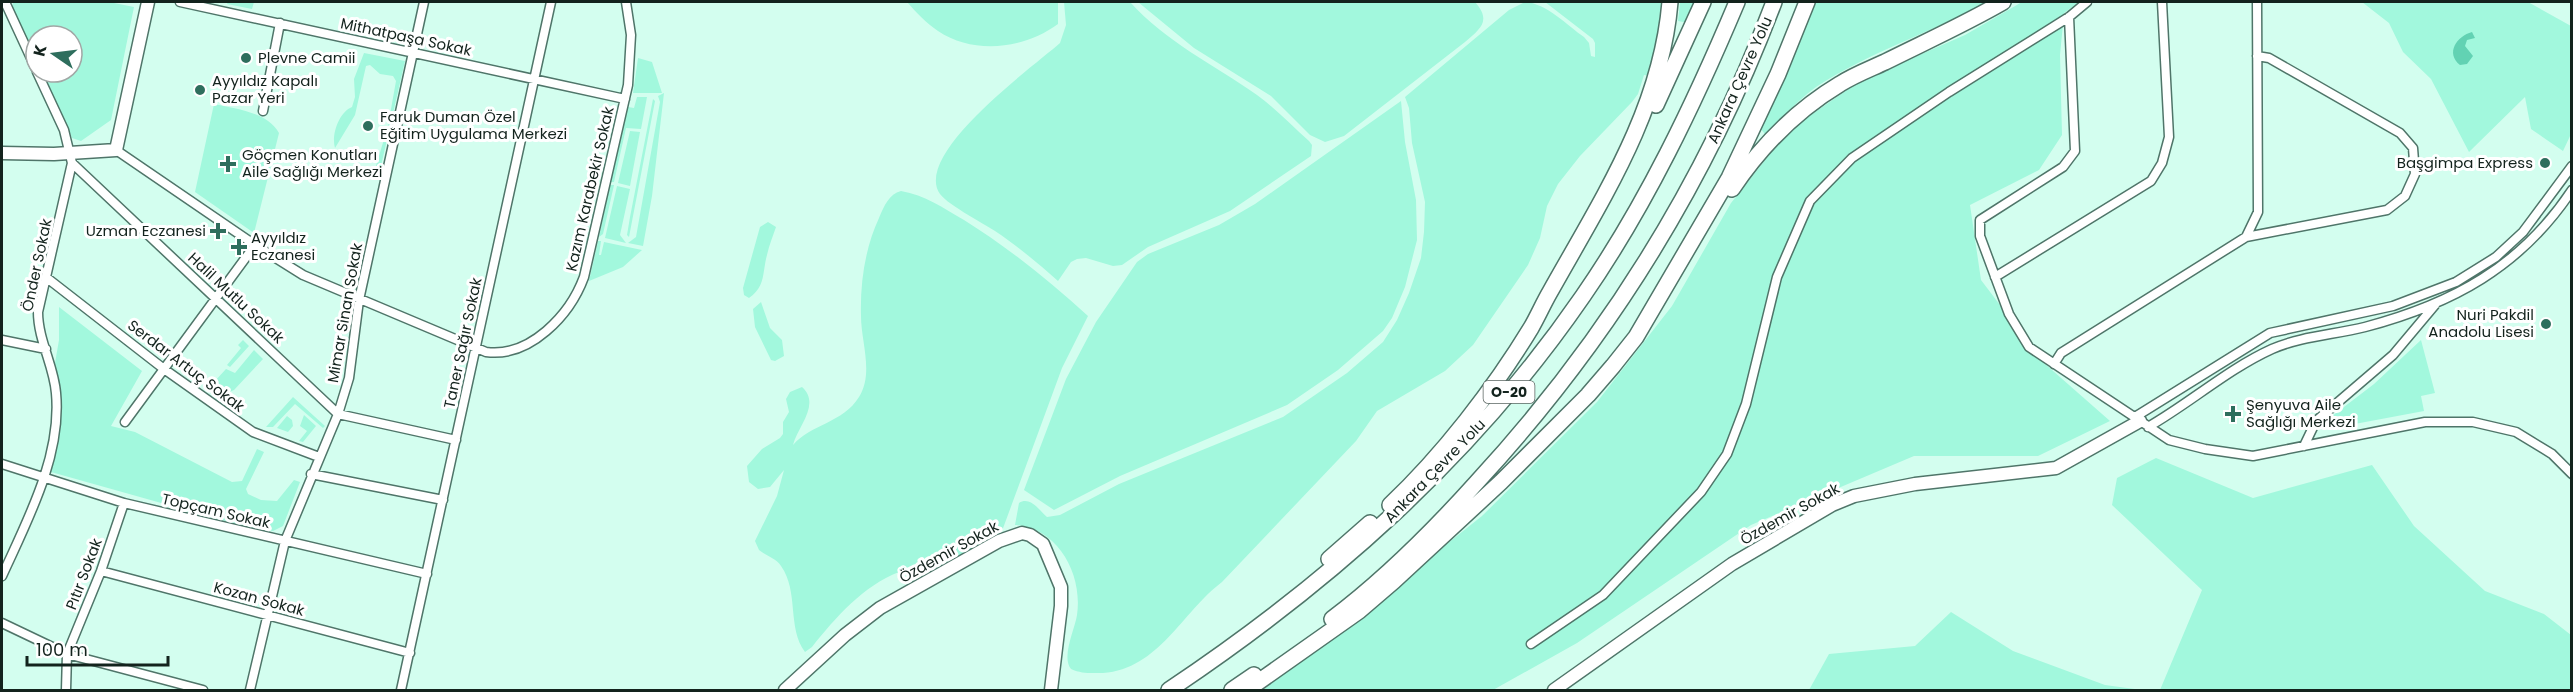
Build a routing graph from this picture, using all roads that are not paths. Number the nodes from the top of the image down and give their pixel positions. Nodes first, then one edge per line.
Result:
1 (5, 2) edge
2 (148, 2) edge
3 (180, 2) edge
4 (424, 2) edge
5 (551, 2) edge
6 (626, 2) edge
7 (1670, 2) edge
8 (1703, 2) edge
9 (1737, 2) edge
10 (1774, 2) edge
11 (1807, 2) edge
12 (2003, 2) edge
13 (2087, 2) edge
14 (2162, 2) edge
15 (2257, 2) edge
16 (2068, 17) junction
17 (280, 23) junction
18 (24, 43) edge
19 (413, 53) junction
20 (2257, 56) junction
21 (534, 80) junction
22 (43, 84) edge
23 (625, 99) junction
24 (262, 111) dead end
25 (116, 150) junction
26 (2, 153) edge
27 (70, 158) junction
28 (2571, 166) edge
29 (2571, 189) edge
30 (1603, 202) junction
31 (2246, 237) junction
32 (255, 245) junction
33 (1995, 277) junction
34 (47, 278) junction
35 (217, 298) junction
36 (359, 300) junction
37 (2437, 303) junction
38 (1636, 337) junction
39 (2, 340) edge
40 (476, 348) junction
41 (46, 349) junction
42 (2054, 364) junction
43 (164, 369) junction
44 (338, 414) junction
45 (125, 422) dead end
46 (2141, 422) junction
47 (456, 440) junction
48 (2304, 446) junction
49 (319, 457) junction
50 (2, 464) edge
51 (311, 474) junction
52 (2571, 474) edge
53 (45, 477) junction
54 (443, 501) junction
55 (124, 503) junction
56 (285, 541) junction
57 (101, 571) junction
58 (427, 574) junction
59 (2, 576) edge
60 (267, 615) junction
61 (2, 623) edge
62 (1531, 644) dead end
63 (410, 652) junction
64 (67, 654) junction
65 (1197, 671) junction
66 (66, 690) edge
67 (203, 690) edge
68 (250, 690) edge
69 (401, 690) edge
70 (785, 690) edge
71 (1051, 690) edge
72 (1169, 690) edge
73 (1232, 690) edge
74 (1247, 690) edge
75 (1554, 690) edge

1 - 18 street
2 - 25 street
3 - 17 street, Mithatpaşa Sokak
4 - 19 street, Mimar Sinan Sokak
5 - 21 street, Taner Sağır Sokak
6 - 23 street, Kazım Karabekir Sokak
7 - 30 highway
8 - 30 highway
9 - 65 highway, Ankara Çevre Yolu / O-20
10 - 73 highway, Ankara Çevre Yolu / O-20
11 - 38 highway
12 - 38 highway
13 - 16 street
14 - 33 street
15 - 20 street
16 - 33 street
16 - 62 street
17 - 19 street, Mithatpaşa Sokak
17 - 24 street
19 - 21 street, Mithatpaşa Sokak
19 - 36 street, Mimar Sinan Sokak
20 - 31 street
20 - 31 street
21 - 23 street, Mithatpaşa Sokak
21 - 40 street, Taner Sağır Sokak
22 - 27 street
23 - 40 street, Kazım Karabekir Sokak
25 - 27 street
25 - 32 street, Kazım Karabekir Sokak
26 - 27 street
27 - 34 street, Önder Sokak
27 - 35 street, Halil Mutlu Sokak
28 - 46 street
29 - 37 street
30 - 65 highway
31 - 42 street
32 - 35 street
32 - 36 street, Kazım Karabekir Sokak
33 - 42 street
34 - 41 street, Önder Sokak
34 - 43 street, Serdar Artuç Sokak
35 - 43 street
35 - 44 street, Halil Mutlu Sokak
36 - 40 street, Kazım Karabekir Sokak
36 - 44 street, Mimar Sinan Sokak
37 - 46 street
37 - 48 street
38 - 74 highway
39 - 41 street
40 - 47 street, Taner Sağır Sokak
41 - 53 street, Önder Sokak
42 - 46 street
43 - 45 street
43 - 49 street, Serdar Artuç Sokak
44 - 47 street
44 - 49 street, Mimar Sinan Sokak
46 - 48 street
46 - 75 street, Özdemir Sokak
47 - 54 street, Taner Sağır Sokak
48 - 52 street
49 - 51 street, Mimar Sinan Sokak
50 - 53 street, Topçam Sokak
51 - 54 street
51 - 56 street, Mimar Sinan Sokak
53 - 55 street, Topçam Sokak
53 - 59 street, Önder Sokak
54 - 58 street, Taner Sağır Sokak
55 - 56 street, Topçam Sokak
55 - 57 street, Pıtır Sokak
56 - 58 street, Topçam Sokak
56 - 60 street, Mimar Sinan Sokak
57 - 60 street, Kozan Sokak
57 - 64 street, Pıtır Sokak
58 - 63 street, Taner Sağır Sokak
60 - 63 street, Kozan Sokak
60 - 68 street, Mimar Sinan Sokak
61 - 64 street
63 - 69 street, Taner Sağır Sokak
64 - 66 street
64 - 67 street
65 - 72 highway, Ankara Çevre Yolu / O-20
70 - 71 street, Özdemir Sokak

